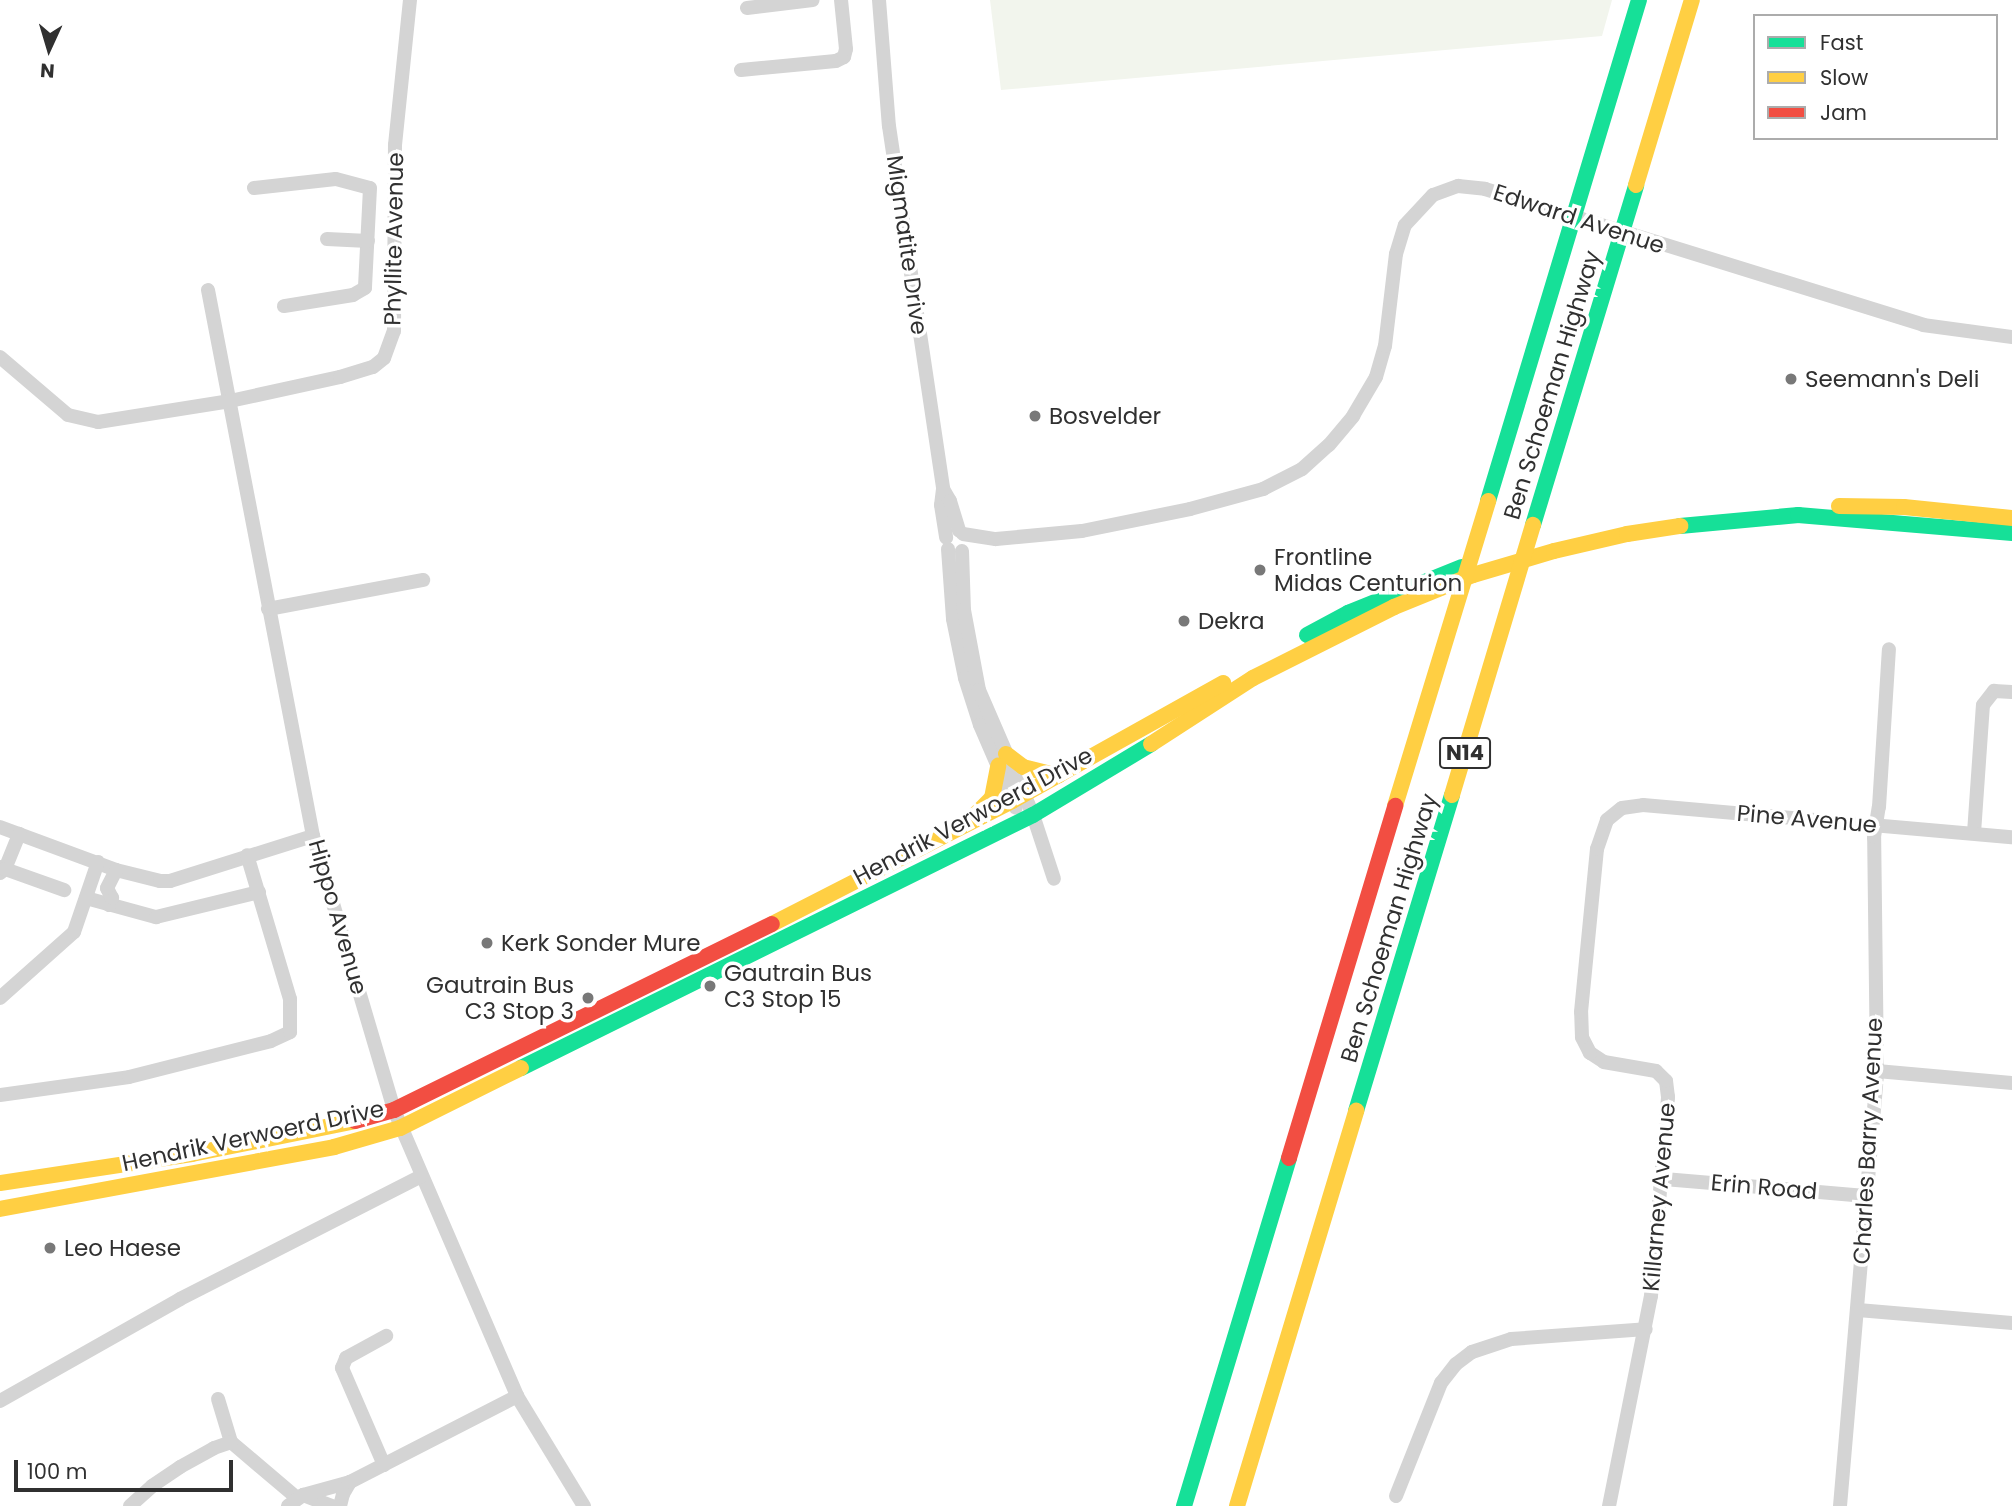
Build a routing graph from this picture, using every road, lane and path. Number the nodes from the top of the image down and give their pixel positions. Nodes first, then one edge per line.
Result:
1 (410, 0) edge
2 (813, 0) edge
3 (841, 0) edge
4 (879, 0) edge
5 (1639, 0) edge
6 (1692, 0) edge
7 (747, 8) dead end
8 (741, 70) dead end
9 (254, 188) dead end
10 (370, 197) junction
11 (392, 197) junction
12 (327, 239) dead end
13 (368, 241) junction
14 (208, 290) dead end
15 (284, 306) dead end
16 (2012, 337) edge
17 (0, 357) edge
18 (230, 401) junction
19 (2012, 518) edge
20 (1625, 529) junction
21 (2012, 533) edge
22 (957, 542) junction
23 (423, 580) dead end
24 (1391, 601) junction
25 (268, 609) junction
26 (1889, 649) dead end
27 (2012, 692) edge
28 (1002, 760) junction
29 (1058, 776) junction
30 (1018, 798) junction
31 (1028, 818) junction
32 (1607, 820) joint
33 (1875, 824) junction
34 (965, 825) junction
35 (0, 827) edge
36 (1974, 833) junction
37 (19, 834) junction
38 (313, 836) junction
39 (2012, 837) edge
40 (247, 855) junction
41 (98, 862) junction
42 (2, 870) edge
43 (116, 870) junction
44 (1054, 879) dead end
45 (64, 890) dead end
46 (259, 892) junction
47 (86, 898) junction
48 (109, 905) junction
49 (0, 998) edge
50 (1877, 1071) junction
51 (2012, 1083) edge
52 (0, 1095) edge
53 (394, 1110) junction
54 (400, 1128) junction
55 (421, 1176) junction
56 (1664, 1179) junction
57 (0, 1183) edge
58 (1865, 1196) junction
59 (0, 1209) edge
60 (1858, 1310) junction
61 (2012, 1323) edge
62 (1646, 1329) junction
63 (386, 1336) dead end
64 (517, 1396) junction
65 (218, 1399) dead end
66 (2, 1402) edge
67 (231, 1443) junction
68 (384, 1465) junction
69 (350, 1482) junction
70 (1396, 1496) dead end
71 (296, 1500) edge
72 (130, 1506) edge
73 (332, 1506) edge
74 (340, 1506) edge
75 (584, 1506) edge
76 (1184, 1506) edge
77 (1237, 1506) edge
78 (1609, 1506) edge
79 (1840, 1506) edge

1 - 11 street, Phyllite Avenue
2 - 7 street
3 - 8 street
4 - 22 street, Migmatite Drive
5 - 76 main road, Ben Schoeman Highway / N14
6 - 77 main road, Ben Schoeman Highway / N14
9 - 10 street
10 - 11 street
10 - 13 street
11 - 18 street, Phyllite Avenue
12 - 13 street
13 - 15 street
14 - 18 street, Hippo Avenue
16 - 22 street, Edward Avenue
17 - 18 street, Phyllite Avenue
18 - 25 street, Hippo Avenue
19 - 20 main road, Hendrik Verwoerd Drive
20 - 21 main road, Hendrik Verwoerd Drive
20 - 24 main road, Hendrik Verwoerd Drive
22 - 28 street, Migmatite Drive
23 - 25 street
24 - 29 main road, Hendrik Verwoerd Drive
24 - 31 main road, Hendrik Verwoerd Drive
25 - 38 street, Hippo Avenue
26 - 33 street, Charles Barry Avenue
27 - 36 street
28 - 29 main road
28 - 30 street, Migmatite Drive
28 - 34 main road
29 - 30 main road, Hendrik Verwoerd Drive
30 - 31 street, Migmatite Drive
30 - 34 main road, Hendrik Verwoerd Drive
31 - 44 street, Migmatite Drive
31 - 54 main road, Hendrik Verwoerd Drive
32 - 33 street, Pine Avenue
32 - 56 street, Killarney Avenue
33 - 36 street, Pine Avenue
33 - 50 street, Charles Barry Avenue
34 - 53 main road, Hendrik Verwoerd Drive
35 - 37 street
36 - 39 street, Pine Avenue
37 - 41 street
37 - 42 street
38 - 40 street
38 - 53 street, Hippo Avenue
40 - 43 street
40 - 46 street
41 - 43 street
41 - 47 street
42 - 45 street
43 - 48 street
46 - 48 street
46 - 52 street
47 - 48 street
47 - 49 street
50 - 51 street
50 - 58 street, Charles Barry Avenue
53 - 54 street, Hippo Avenue
53 - 57 main road, Hendrik Verwoerd Drive
54 - 55 street, Hippo Avenue
54 - 59 main road, Hendrik Verwoerd Drive
55 - 64 street, Hippo Avenue
55 - 66 street
56 - 58 street, Erin Road
56 - 62 street, Killarney Avenue
58 - 60 street, Charles Barry Avenue
60 - 61 street
60 - 79 street, Charles Barry Avenue
62 - 70 street
62 - 78 street, Killarney Avenue
63 - 68 street
64 - 68 street
64 - 75 street, Hippo Avenue
65 - 67 street
67 - 71 street
67 - 72 street
68 - 69 street
69 - 71 street
69 - 74 street
71 - 73 street

